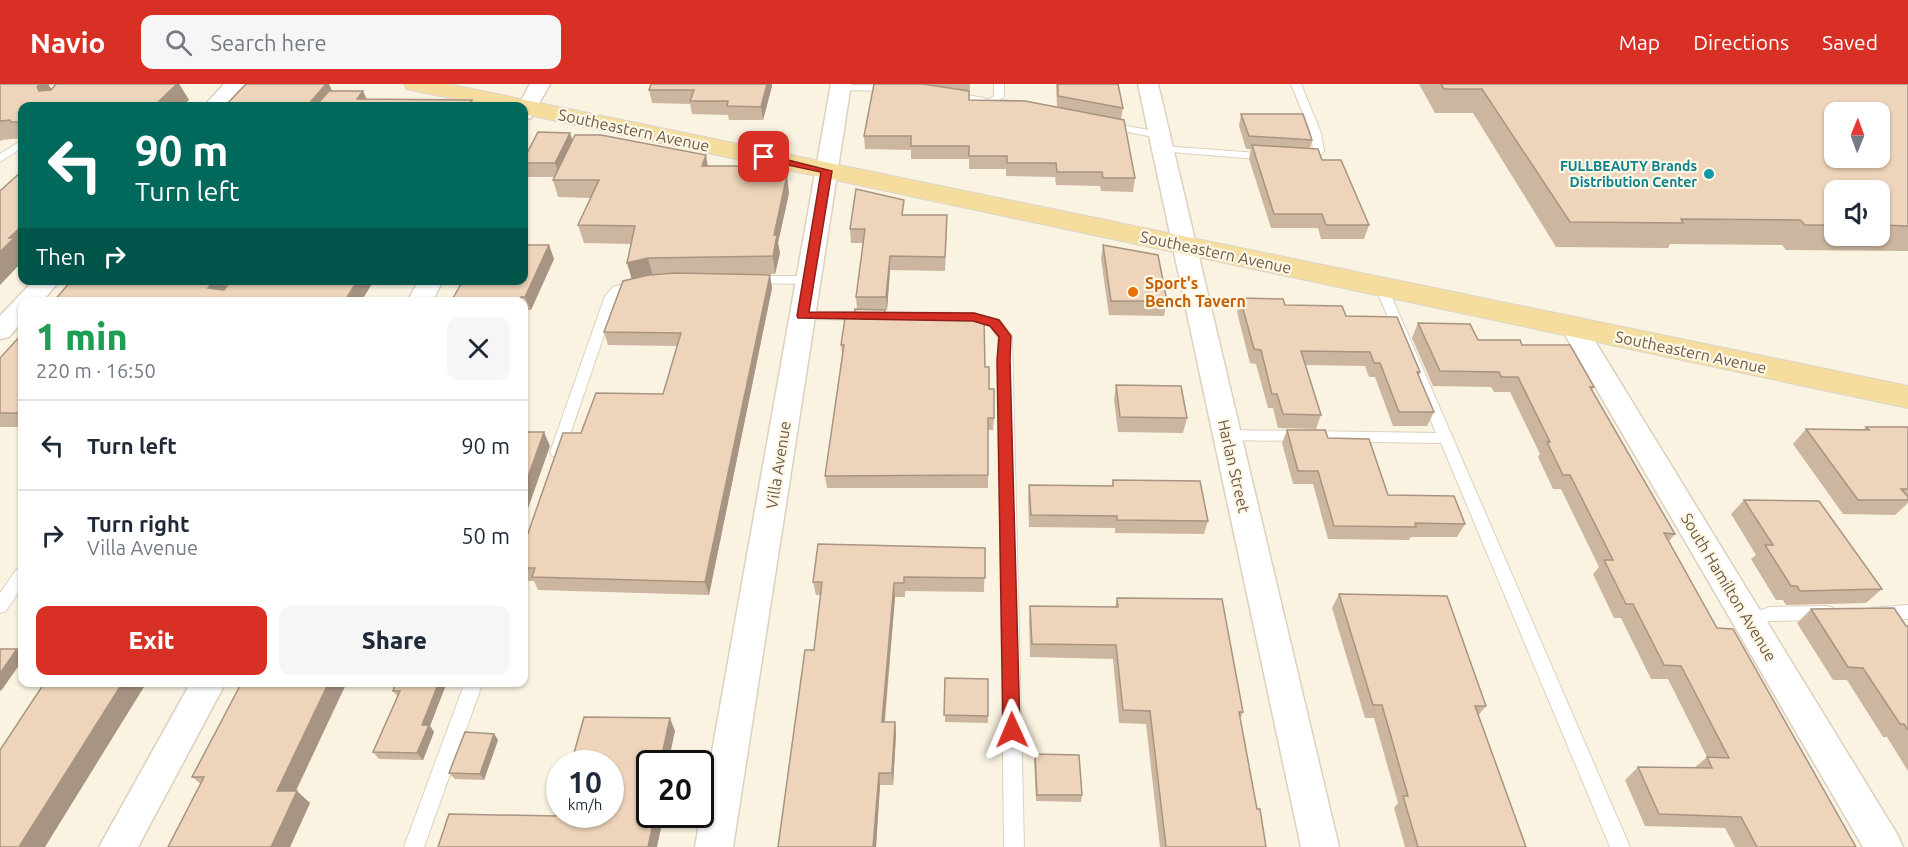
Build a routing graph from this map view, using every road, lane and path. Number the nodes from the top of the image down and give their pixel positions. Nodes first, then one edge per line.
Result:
1 (235, 84) edge
2 (415, 84) edge
3 (540, 84) edge
4 (999, 84) edge
5 (1148, 84) edge
6 (1296, 84) edge
7 (841, 86) edge
8 (908, 89) edge
9 (938, 93) edge
10 (217, 102) edge
11 (497, 102) edge
12 (528, 102) edge
13 (991, 102) junction
14 (1010, 105) edge
15 (528, 109) edge
16 (1095, 122) edge
17 (1161, 142) junction
18 (18, 146) edge
19 (0, 159) edge
20 (827, 171) junction
21 (1184, 244) junction
22 (808, 280) junction
23 (732, 281) edge
24 (653, 282) edge
25 (43, 285) edge
26 (1381, 286) junction
27 (33, 297) edge
28 (18, 311) edge
29 (802, 316) junction
30 (1574, 328) junction
31 (0, 331) edge
32 (1908, 397) edge
33 (1227, 435) junction
34 (1447, 438) junction
35 (551, 468) edge
36 (18, 581) edge
37 (0, 606) edge
38 (1908, 612) edge
39 (1839, 613) edge
40 (1862, 613) edge
41 (1749, 621) junction
42 (205, 687) edge
43 (472, 687) edge
44 (118, 847) edge
45 (414, 847) edge
46 (714, 847) edge
47 (1014, 847) edge
48 (1320, 847) edge
49 (1620, 847) edge
50 (1884, 847) edge

1 - 10 street
2 - 11 main road, Southeastern Avenue
3 - 12 street
4 - 13 lane
5 - 17 street, Harlan Street
6 - 17 lane
7 - 8 lane
7 - 20 street, Villa Avenue
9 - 13 lane
13 - 14 lane
15 - 20 main road, Southeastern Avenue
16 - 17 lane
17 - 21 street, Harlan Street
18 - 19 lane
20 - 21 main road, Southeastern Avenue
20 - 22 street, Villa Avenue
21 - 26 main road, Southeastern Avenue
21 - 33 street, Harlan Street
22 - 23 lane
22 - 29 street, Villa Avenue
24 - 35 lane
25 - 27 street
26 - 30 main road, Southeastern Avenue
26 - 34 lane
28 - 31 street
29 - 46 street, Villa Avenue
29 - 47 lane
30 - 32 main road, Southeastern Avenue
30 - 41 street, South Hamilton Avenue
33 - 34 lane
33 - 48 street, Harlan Street
34 - 49 lane
36 - 37 lane
38 - 40 lane
39 - 41 lane
41 - 50 street, South Hamilton Avenue
42 - 44 street
43 - 45 lane

